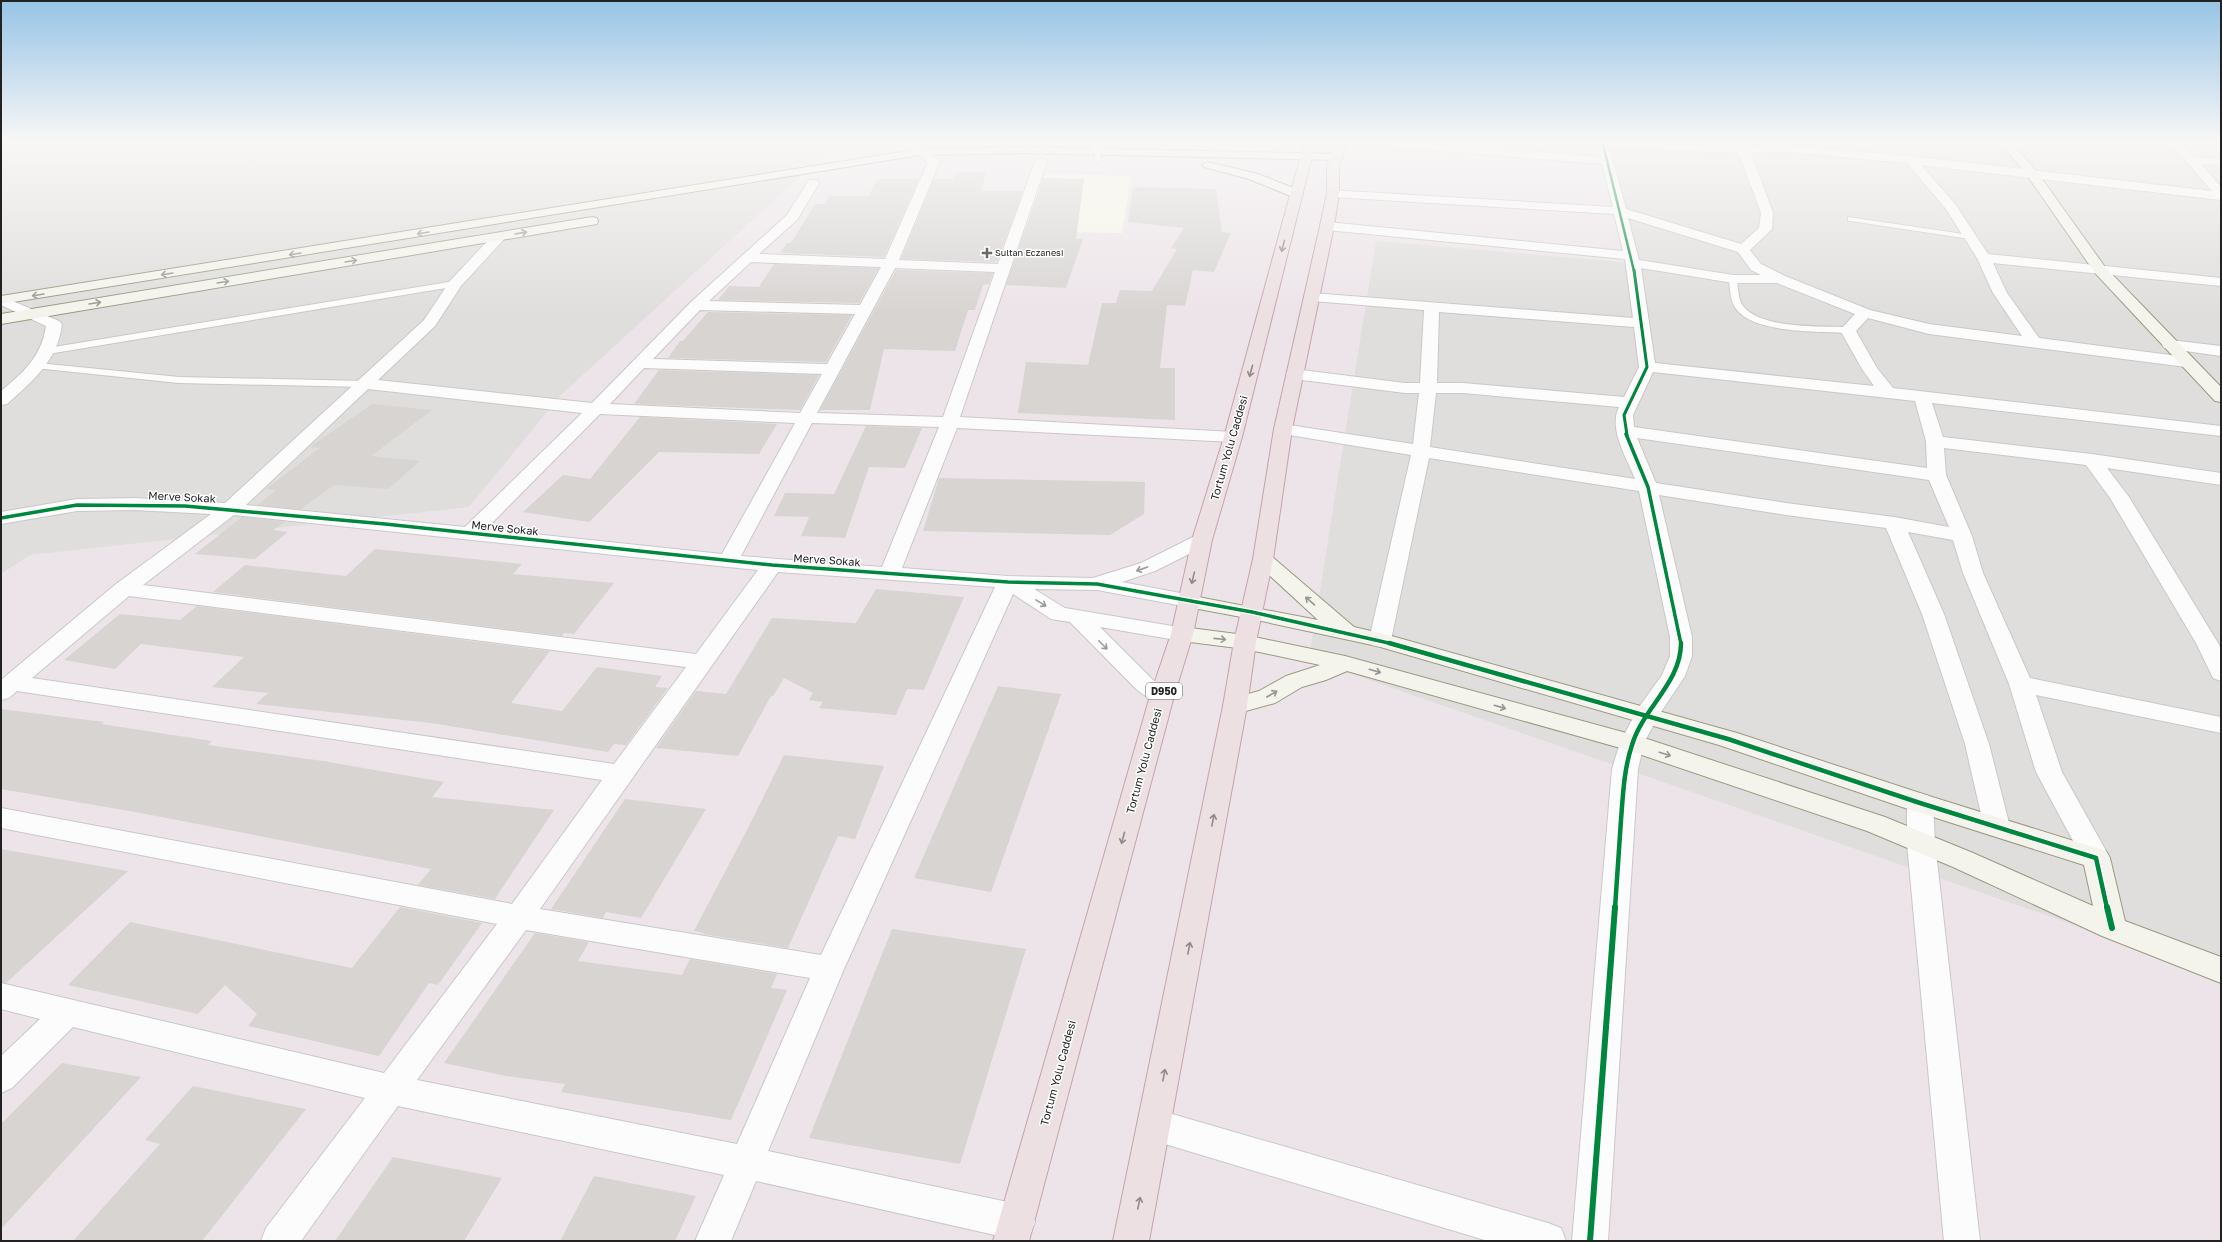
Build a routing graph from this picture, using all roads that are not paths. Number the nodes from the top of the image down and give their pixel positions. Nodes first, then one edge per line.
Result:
1 (635, 198) edge
2 (804, 198) edge
3 (918, 198) edge
4 (1029, 198) edge
5 (1296, 198) edge
6 (1332, 198) edge
7 (1412, 198) edge
8 (1617, 198) edge
9 (1761, 198) edge
10 (1943, 198) edge
11 (2049, 198) edge
12 (1620, 211) junction
13 (607, 219) dead end
14 (1851, 219) dead end
15 (1327, 226) junction
16 (499, 237) junction
17 (1970, 237) junction
18 (1743, 249) junction
19 (748, 258) junction
20 (1984, 258) junction
21 (1633, 260) junction
22 (890, 264) junction
23 (1006, 268) junction
24 (2100, 270) junction
25 (1733, 279) junction
26 (1780, 279) junction
27 (2221, 282) edge
28 (455, 284) junction
29 (1312, 297) junction
30 (1, 300) edge
31 (696, 305) junction
32 (1432, 306) junction
33 (864, 310) junction
34 (1865, 313) junction
35 (33, 314) junction
36 (1, 319) edge
37 (1640, 323) junction
38 (1848, 330) junction
39 (2034, 343) junction
40 (2170, 345) junction
41 (48, 351) junction
42 (2221, 351) edge
43 (2186, 362) junction
44 (640, 363) junction
45 (38, 366) junction
46 (1646, 367) junction
47 (832, 369) junction
48 (1294, 374) junction
49 (365, 384) junction
50 (1428, 388) junction
51 (2219, 392) edge
52 (1888, 393) junction
53 (1922, 397) junction
54 (1, 400) edge
55 (1630, 403) junction
56 (596, 409) junction
57 (805, 418) junction
58 (950, 422) junction
59 (1283, 429) junction
60 (1625, 431) junction
61 (2221, 431) edge
62 (1234, 437) junction
63 (1935, 441) junction
64 (1421, 451) junction
65 (2092, 460) junction
66 (1937, 475) junction
67 (2221, 479) edge
68 (1648, 486) junction
69 (230, 509) junction
70 (1, 518) edge
71 (1894, 523) junction
72 (470, 534) junction
73 (1962, 536) junction
74 (1202, 540) junction
75 (1263, 559) junction
76 (728, 561) junction
77 (772, 565) junction
78 (890, 573) junction
79 (1008, 582) junction
80 (1097, 584) junction
81 (124, 589) junction
82 (1188, 601) junction
83 (1252, 612) junction
84 (1076, 617) junction
85 (1182, 634) junction
86 (1351, 634) junction
87 (1380, 640) junction
88 (1246, 642) junction
89 (703, 662) junction
90 (1345, 663) junction
91 (2221, 673) edge
92 (2021, 684) junction
93 (6, 688) edge
94 (1162, 696) junction
95 (1235, 706) junction
96 (1646, 716) junction
97 (2221, 725) edge
98 (1632, 743) junction
99 (620, 774) junction
100 (1920, 804) junction
101 (1, 818) edge
102 (1997, 828) junction
103 (1921, 843) junction
104 (2096, 858) junction
105 (519, 917) junction
106 (2112, 928) junction
107 (829, 969) junction
108 (2221, 970) edge
109 (1, 996) edge
110 (67, 1012) junction
111 (1, 1078) edge
112 (393, 1090) junction
113 (1155, 1126) junction
114 (747, 1163) junction
115 (1014, 1231) edge
116 (279, 1241) edge
117 (713, 1241) edge
118 (1131, 1241) edge
119 (1548, 1241) edge
120 (1590, 1241) edge
121 (1962, 1241) edge

1 -> 30 main road
2 - 19 street
3 - 22 street
4 - 23 street
5 -> 62 highway, Tortum Yolu Caddesi / D950
6 - 15 highway
7 - 12 street
8 - 12 street
9 - 18 street
10 - 17 street
11 - 24 main road
12 - 18 street
12 - 21 street
16 -> 13 main road
14 - 17 lane
15 - 21 street
15 - 29 highway
16 - 28 street
35 -> 16 main road
17 - 20 street
18 - 26 street
19 - 22 street
19 - 31 street
20 - 24 street
20 - 39 street
21 - 25 street
21 - 37 street
22 - 23 street
22 - 33 street
23 - 58 street
24 - 27 street
24 - 40 main road
25 - 26 street
25 - 38 lane
26 - 34 street
28 - 41 lane
28 - 49 street
29 - 32 street
29 - 48 highway
30 - 35 street
31 - 33 street
31 - 44 street
32 - 37 street
32 - 50 street
33 - 47 street
34 - 38 street
34 - 39 street
35 - 36 main road
35 - 41 street
37 - 46 street
38 - 52 street
39 - 43 street
40 - 42 street
40 - 43 main road
41 - 45 street
43 - 51 main road
44 - 47 street
44 - 56 street
45 - 49 lane
45 - 54 street
46 - 52 street
46 - 55 street
47 - 57 street
48 - 50 street
48 - 59 highway
49 - 56 street
49 - 69 street
50 - 55 street
50 - 64 street
52 - 53 street
53 - 61 street
53 - 63 street
55 - 60 street
56 - 57 street
56 - 72 street
57 - 58 street
57 - 76 street
58 - 62 street
58 - 78 street
59 - 64 street
59 - 75 highway
60 - 66 street
60 - 68 street
62 - 74 highway, Tortum Yolu Caddesi / D950
63 - 65 street
63 - 66 street
64 - 68 street
64 - 87 street
65 - 67 street
65 - 91 street
66 - 73 street
68 - 71 street
68 - 96 street
69 - 70 street, Merve Sokak
69 - 72 street, Merve Sokak
69 - 81 street
71 - 73 street
71 - 102 street
72 - 76 street, Merve Sokak
73 - 92 street
74 -> 80 street
74 -> 82 highway, Tortum Yolu Caddesi / D950
75 - 83 highway
86 -> 75 main road
76 - 77 street, Merve Sokak
77 - 78 street, Merve Sokak
77 - 89 street
78 - 79 street, Merve Sokak
79 - 80 street, Merve Sokak
79 -> 84 street
79 - 107 street
80 - 82 street
81 - 89 street
81 - 93 street
82 - 83 main road
82 - 85 highway, Tortum Yolu Caddesi / D950
83 - 86 main road
83 - 88 highway
84 - 85 street
84 -> 94 street
85 -> 88 main road
85 - 94 highway, Tortum Yolu Caddesi / D950
86 - 87 main road
87 - 96 main road
88 - 90 main road
88 - 95 highway
89 - 99 street
95 -> 90 main road
90 -> 98 main road
92 - 97 street
92 - 104 street
93 - 99 street
94 -> 115 highway, Tortum Yolu Caddesi / D950
113 -> 95 highway
96 - 98 street
96 - 100 main road
98 -> 103 main road
98 - 120 street
99 - 105 street
100 - 102 main road
100 - 103 street
101 - 105 street
102 - 104 main road
103 - 106 main road
103 - 121 street
104 - 106 main road
105 - 107 street
105 - 112 street
106 - 108 main road
107 - 114 street
109 - 110 street
110 - 111 street
110 - 112 street
112 - 114 street
112 - 116 street
118 -> 113 highway
113 - 119 street
114 - 115 street
114 - 117 street

